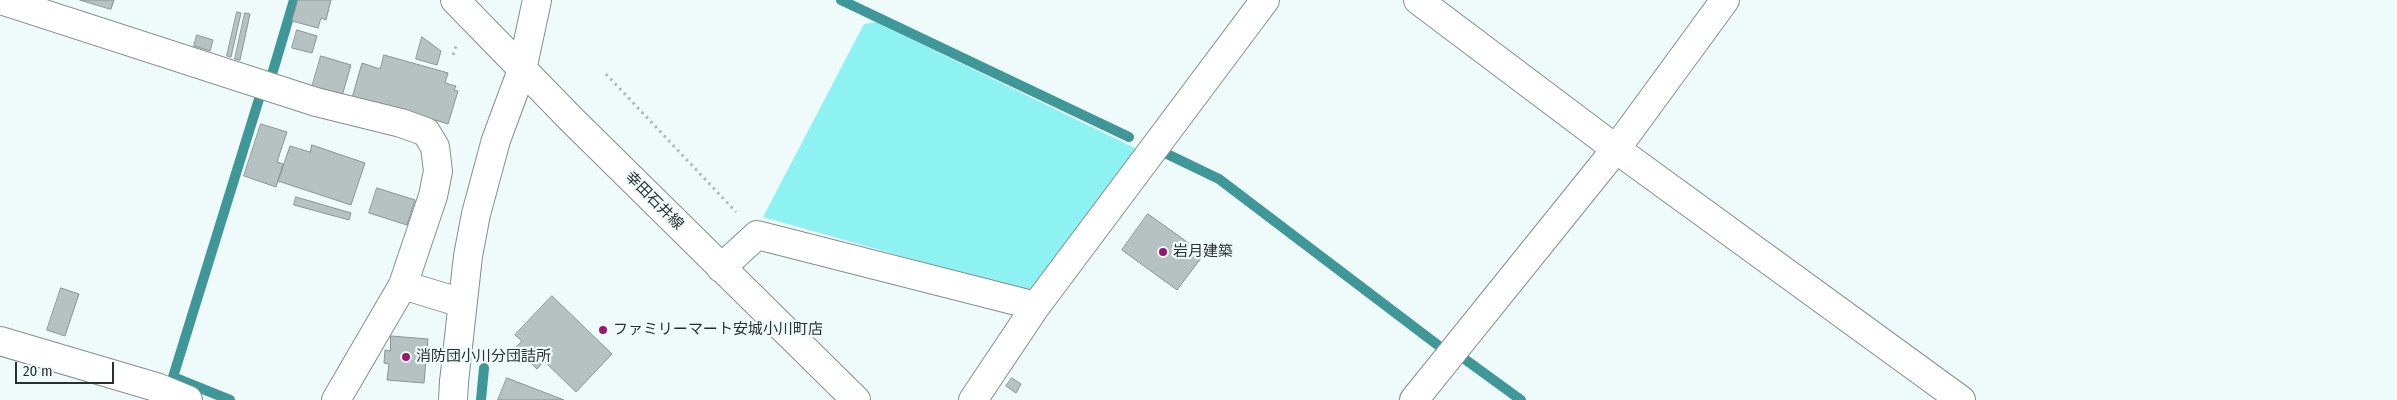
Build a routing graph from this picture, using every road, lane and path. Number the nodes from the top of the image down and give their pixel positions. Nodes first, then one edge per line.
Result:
1 (1, 0) edge
2 (454, 0) edge
3 (537, 0) edge
4 (1265, 0) edge
5 (1418, 0) edge
6 (1725, 0) edge
7 (522, 70) junction
8 (606, 74) dead end
9 (1616, 150) junction
10 (757, 234) junction
11 (721, 268) junction
12 (403, 285) junction
13 (462, 303) junction
14 (1036, 306) junction
15 (0, 341) edge
16 (453, 391) edge
17 (188, 400) edge
18 (336, 400) edge
19 (856, 400) edge
20 (973, 400) edge
21 (1414, 400) edge
22 (1961, 400) edge

1 - 12 street
2 - 7 street, 幸田石井線
3 - 7 street
4 - 14 street
5 - 9 street
6 - 9 street
7 - 11 street, 幸田石井線
7 - 13 street
8 - 10 path
9 - 21 street
9 - 22 street
10 - 11 street
10 - 14 street
11 - 19 street, 幸田石井線
12 - 13 street
12 - 18 street
13 - 16 street
14 - 20 street
15 - 17 street

